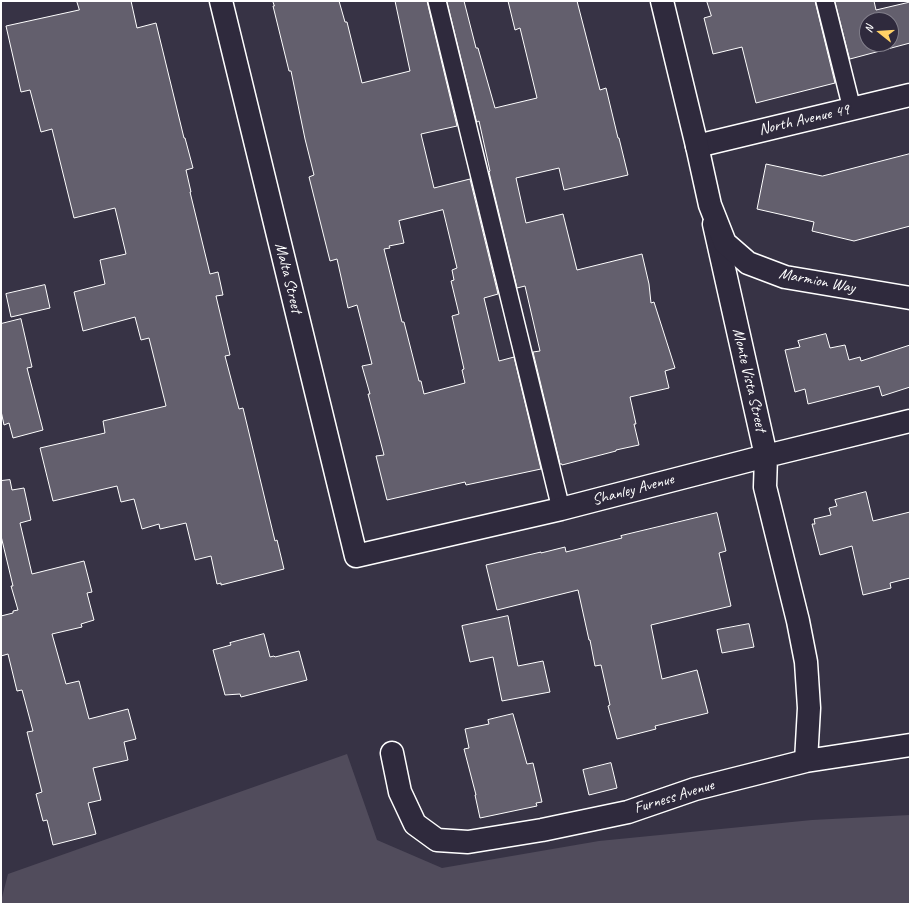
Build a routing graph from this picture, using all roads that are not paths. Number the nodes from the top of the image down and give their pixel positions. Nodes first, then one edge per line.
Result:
1 (221, 1) edge
2 (437, 1) edge
3 (662, 1) edge
4 (825, 1) edge
5 (910, 95) edge
6 (852, 109) junction
7 (697, 146) junction
8 (710, 205) junction
9 (910, 298) edge
10 (910, 421) edge
11 (766, 456) junction
12 (562, 509) junction
13 (356, 556) joint
14 (910, 745) edge
15 (392, 753) dead end
16 (806, 761) junction

1 - 13 street, Malta Street
2 - 12 lane
3 - 7 street, Monte Vista Street
4 - 6 lane
5 - 6 street, North Avenue 49
6 - 7 street, North Avenue 49
7 - 8 street, Monte Vista Street
8 - 9 street, Marmion Way
8 - 11 street, Monte Vista Street
10 - 11 street, Shanley Avenue
11 - 12 street, Shanley Avenue
11 - 16 street, Monte Vista Street
12 - 13 street, Shanley Avenue
14 - 16 street, Furness Avenue
15 - 16 street, Furness Avenue

